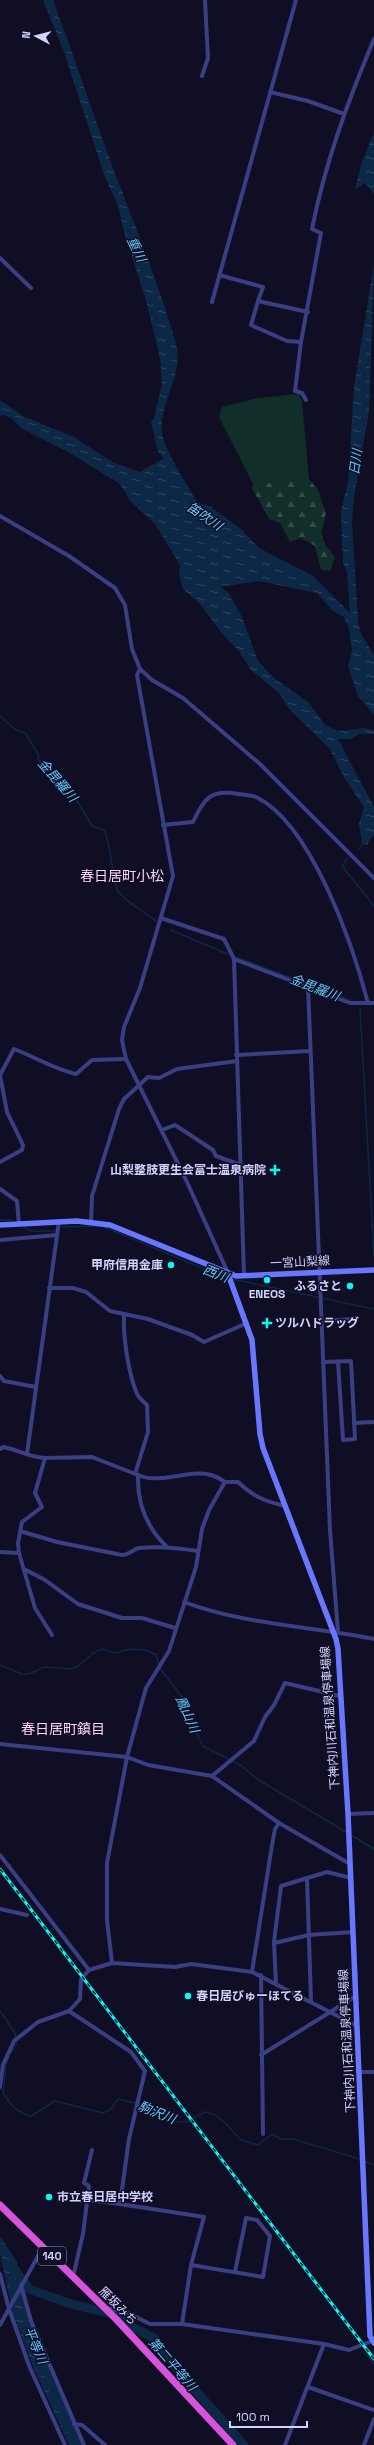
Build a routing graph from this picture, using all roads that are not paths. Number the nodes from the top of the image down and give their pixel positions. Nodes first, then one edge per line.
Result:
1 (205, 0) edge
2 (296, 0) edge
3 (374, 39) edge
4 (202, 76) dead end
5 (270, 92) junction
6 (344, 114) junction
7 (0, 258) edge
8 (219, 275) junction
9 (31, 288) dead end
10 (258, 301) junction
11 (212, 302) dead end
12 (308, 312) junction
13 (301, 342) junction
14 (306, 400) dead end
15 (0, 516) edge
16 (140, 669) junction
17 (163, 826) junction
18 (374, 878) edge
19 (161, 918) junction
20 (234, 960) junction
21 (308, 986) junction
22 (368, 1003) junction
23 (374, 1003) edge
24 (310, 1051) junction
25 (236, 1055) junction
26 (126, 1059) junction
27 (237, 1061) junction
28 (0, 1076) edge
29 (140, 1083) junction
30 (162, 1130) junction
31 (0, 1162) edge
32 (241, 1165) junction
33 (0, 1189) edge
34 (59, 1221) junction
35 (92, 1222) junction
36 (19, 1224) junction
37 (0, 1225) edge
38 (57, 1235) junction
39 (0, 1240) edge
40 (373, 1270) edge
41 (319, 1272) junction
42 (228, 1275) junction
43 (244, 1276) junction
44 (49, 1288) junction
45 (124, 1314) junction
46 (353, 1319) dead end
47 (322, 1321) junction
48 (246, 1323) junction
49 (323, 1362) junction
50 (338, 1362) junction
51 (0, 1376) edge
52 (36, 1387) junction
53 (374, 1422) edge
54 (354, 1423) junction
55 (0, 1449) edge
56 (27, 1454) junction
57 (45, 1458) junction
58 (137, 1474) junction
59 (225, 1482) junction
60 (286, 1506) junction
61 (20, 1531) junction
62 (167, 1547) junction
63 (198, 1551) junction
64 (0, 1552) edge
65 (19, 1553) junction
66 (26, 1570) junction
67 (184, 1602) junction
68 (175, 1628) junction
69 (335, 1631) junction
70 (52, 1635) dead end
71 (374, 1639) edge
72 (340, 1696) junction
73 (0, 1744) edge
74 (127, 1757) junction
75 (212, 1776) junction
76 (374, 1813) edge
77 (348, 1814) junction
78 (279, 1823) junction
79 (0, 1855) edge
80 (350, 1864) junction
81 (307, 1878) junction
82 (351, 1878) junction
83 (0, 1910) edge
84 (27, 1915) dead end
85 (353, 1932) junction
86 (309, 1935) junction
87 (274, 1943) junction
88 (112, 1963) junction
89 (89, 1970) junction
90 (252, 1972) junction
91 (261, 1975) junction
92 (276, 1984) junction
93 (356, 1996) junction
94 (310, 2001) junction
95 (70, 2011) junction
96 (329, 2011) junction
97 (357, 2026) junction
98 (261, 2055) junction
99 (359, 2072) junction
100 (374, 2072) edge
101 (0, 2087) edge
102 (263, 2134) dead end
103 (92, 2150) dead end
104 (88, 2200) junction
105 (120, 2204) junction
106 (0, 2205) edge
107 (43, 2247) junction
108 (191, 2265) junction
109 (235, 2272) junction
110 (0, 2274) edge
111 (73, 2276) junction
112 (21, 2285) junction
113 (9, 2309) junction
114 (106, 2309) junction
115 (182, 2324) junction
116 (0, 2325) edge
117 (373, 2342) edge
118 (324, 2344) junction
119 (308, 2387) junction
120 (374, 2410) edge
121 (374, 2419) edge
122 (74, 2424) junction
123 (66, 2445) edge
124 (84, 2445) edge
125 (105, 2445) edge
126 (232, 2445) edge
127 (285, 2445) edge
128 (364, 2445) edge

1 - 4 street
2 - 5 street
3 - 6 street
5 - 6 street
5 - 8 street
6 - 12 street
7 - 9 street
8 - 10 street
8 - 11 street
10 - 12 street
10 - 13 street
12 - 13 street
13 - 14 street
15 - 16 street
16 - 17 street
16 - 18 street
17 - 19 street
17 - 22 street
19 - 20 street
19 - 26 street
20 - 21 street
20 - 25 street
21 - 22 street
21 - 24 street
22 - 23 street
24 - 25 street
24 - 41 street
25 - 27 street
26 - 28 street
26 - 29 street
27 - 29 street
27 - 32 street
28 - 31 street
29 - 30 street
29 - 35 street
30 - 32 street
30 - 42 street
32 - 43 street
33 - 36 street
34 - 35 main road
34 - 36 main road
34 - 38 street
35 - 42 main road
36 - 37 main road
38 - 39 street
38 - 44 street
40 - 41 main road, 一宮山梨線
41 - 43 main road, 一宮山梨線
41 - 47 street
42 - 43 main road, 一宮山梨線
42 - 48 main road, 下神内川石和温泉停車場線
44 - 45 street
44 - 52 street
45 - 48 street
45 - 58 street
46 - 47 street
47 - 49 street
48 - 60 main road, 下神内川石和温泉停車場線
49 - 50 street
49 - 69 street
50 - 54 street
50 - 54 street
51 - 52 street
52 - 56 street
53 - 54 street
55 - 56 street
56 - 57 street
57 - 58 street
57 - 61 street
58 - 59 street
58 - 62 street
59 - 60 street
59 - 63 street
60 - 69 main road, 下神内川石和温泉停車場線
61 - 62 street
61 - 65 street
62 - 63 street
63 - 67 street
64 - 65 street
65 - 66 street
66 - 68 street
66 - 70 street
67 - 68 street
67 - 69 street
68 - 74 street
69 - 71 street
69 - 72 main road, 下神内川石和温泉停車場線
72 - 75 street
72 - 77 main road, 下神内川石和温泉停車場線
73 - 74 street
74 - 75 street
74 - 88 street
75 - 78 street
76 - 77 street
77 - 80 main road, 下神内川石和温泉停車場線
78 - 80 street
78 - 90 street
79 - 89 street
80 - 82 main road, 下神内川石和温泉停車場線
81 - 82 street
81 - 86 street
81 - 87 street
82 - 85 main road, 下神内川石和温泉停車場線
83 - 84 street
85 - 86 street
85 - 93 main road, 下神内川石和温泉停車場線
86 - 87 street
86 - 94 street
87 - 92 street
88 - 89 street
88 - 90 street
89 - 95 street
90 - 91 street
91 - 92 street
91 - 98 street
92 - 94 street
93 - 96 street
93 - 97 main road, 下神内川石和温泉停車場線
94 - 96 street
95 - 101 street
95 - 105 street
96 - 97 street
96 - 98 street
97 - 99 main road, 下神内川石和温泉停車場線
98 - 102 street
99 - 100 street
99 - 117 main road, 下神内川石和温泉停車場線
103 - 104 street
104 - 105 street
104 - 111 street
105 - 108 street
106 - 107 highway, 雁坂みち / 140
107 - 111 highway, 雁坂みち / 140
107 - 112 street
108 - 109 street
108 - 115 street
109 - 109 street
110 - 113 street
111 - 114 highway, 雁坂みち / 140
112 - 113 street
112 - 122 street
113 - 116 street
113 - 123 street
114 - 115 street
114 - 126 highway, 雁坂みち / 140
115 - 118 street
117 - 118 street
118 - 119 street
119 - 120 street
119 - 127 street
121 - 128 street
122 - 124 street
122 - 125 street

